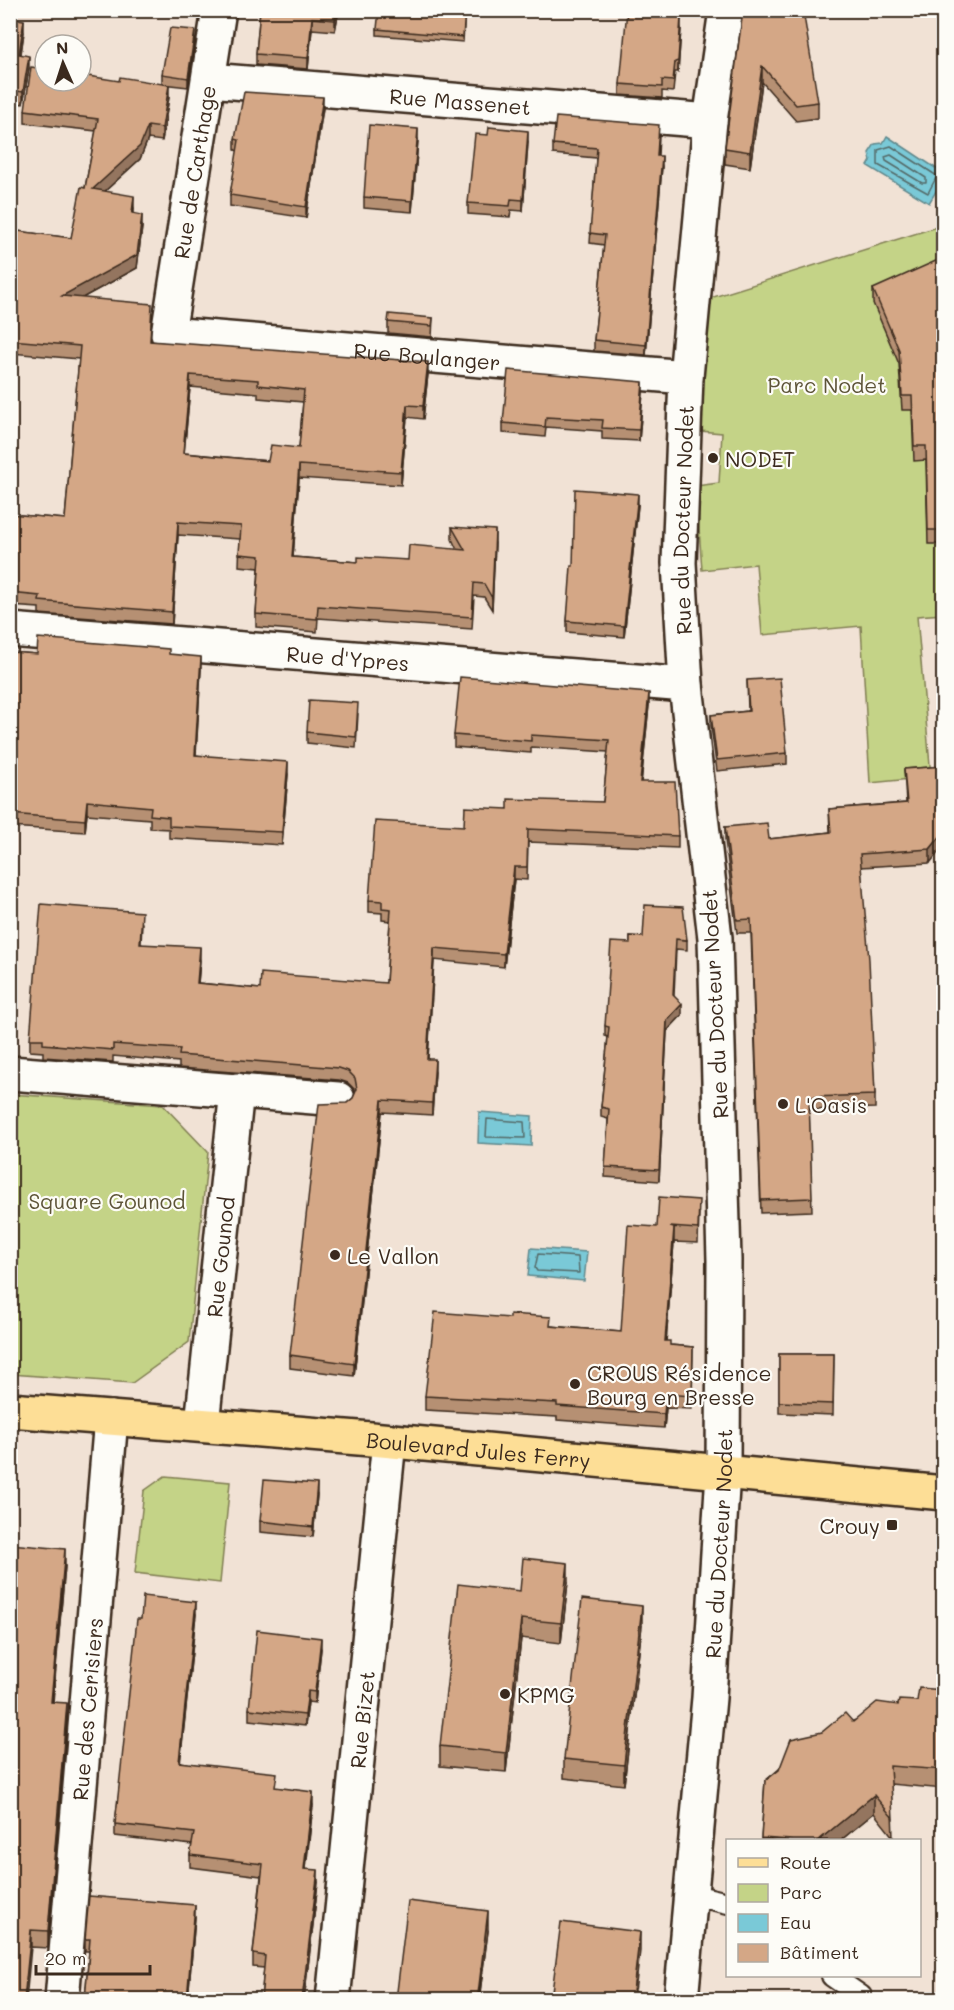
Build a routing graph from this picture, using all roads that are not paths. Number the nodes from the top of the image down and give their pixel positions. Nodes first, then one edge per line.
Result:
1 (219, 10) edge
2 (726, 10) edge
3 (209, 80) junction
4 (710, 121) junction
5 (168, 334) joint
6 (687, 377) junction
7 (10, 630) edge
8 (686, 685) junction
9 (10, 1073) edge
10 (237, 1090) junction
11 (338, 1099) dead end
12 (10, 1410) edge
13 (111, 1418) junction
14 (202, 1424) junction
15 (389, 1441) junction
16 (723, 1472) junction
17 (944, 1493) edge
18 (693, 1894) junction
19 (726, 1902) edge
20 (833, 1977) edge
21 (861, 1996) dead end
22 (62, 2000) edge
23 (333, 2000) edge
24 (681, 2000) edge

1 - 3 street, Rue de Carthage
2 - 4 street, Rue du Docteur Nodet
3 - 4 street, Rue Massenet
3 - 5 street, Rue de Carthage
4 - 6 street, Rue du Docteur Nodet
5 - 6 street, Rue Boulanger
6 - 8 street, Rue du Docteur Nodet
7 - 8 street, Rue d'Ypres
8 - 16 street, Rue du Docteur Nodet
9 - 10 street
10 - 11 street
10 - 14 street, Rue Gounod
12 - 13 main road, Boulevard Jules Ferry
13 - 14 main road, Boulevard Jules Ferry
13 - 22 street, Rue des Cerisiers
14 - 15 main road, Boulevard Jules Ferry
15 - 16 main road, Boulevard Jules Ferry
15 - 23 street, Rue Bizet
16 - 17 main road, Boulevard Jules Ferry
16 - 18 street, Rue du Docteur Nodet
18 - 19 lane
18 - 24 street, Rue du Docteur Nodet
20 - 21 lane

